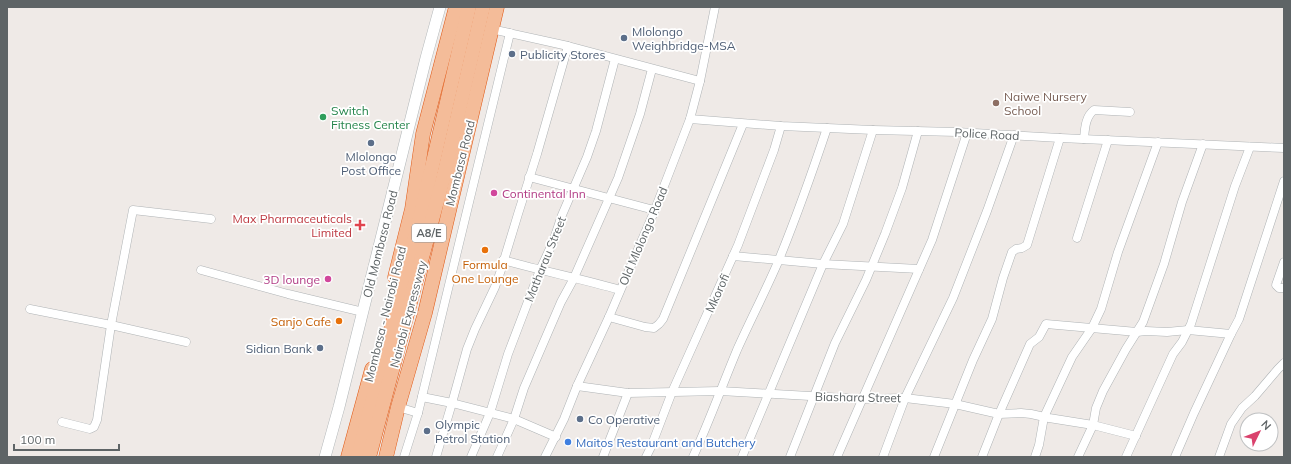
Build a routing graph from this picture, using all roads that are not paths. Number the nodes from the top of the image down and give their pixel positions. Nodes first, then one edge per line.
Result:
1 (440, 7) edge
2 (456, 7) edge
3 (469, 7) edge
4 (482, 7) edge
5 (715, 7) edge
6 (495, 15) edge
7 (510, 33) junction
8 (568, 46) junction
9 (615, 59) junction
10 (652, 69) junction
11 (700, 81) junction
12 (1130, 112) dead end
13 (690, 119) junction
14 (743, 124) junction
15 (781, 126) junction
16 (827, 128) junction
17 (873, 130) junction
18 (918, 131) junction
19 (967, 133) junction
20 (1014, 135) junction
21 (1060, 138) junction
22 (1084, 139) junction
23 (1108, 140) junction
24 (1158, 142) junction
25 (1203, 144) junction
26 (1250, 146) junction
27 (1284, 148) edge
28 (529, 177) junction
29 (1284, 181) edge
30 (573, 190) junction
31 (609, 198) junction
32 (654, 210) junction
33 (211, 219) dead end
34 (1078, 238) dead end
35 (733, 256) junction
36 (504, 260) junction
37 (779, 260) junction
38 (1284, 262) edge
39 (823, 264) junction
40 (872, 266) junction
41 (919, 269) junction
42 (201, 270) dead end
43 (540, 270) junction
44 (574, 277) junction
45 (1284, 288) edge
46 (620, 290) junction
47 (30, 310) dead end
48 (363, 312) junction
49 (609, 317) junction
50 (111, 325) junction
51 (1092, 328) junction
52 (1188, 330) junction
53 (1137, 332) junction
54 (1231, 334) junction
55 (186, 342) dead end
56 (1284, 363) edge
57 (577, 386) junction
58 (720, 391) junction
59 (672, 392) junction
60 (628, 393) junction
61 (768, 393) junction
62 (814, 396) junction
63 (422, 397) junction
64 (862, 398) junction
65 (905, 398) junction
66 (452, 403) junction
67 (955, 404) junction
68 (398, 407) junction
69 (418, 413) junction
70 (490, 413) junction
71 (999, 414) junction
72 (1044, 417) junction
73 (514, 419) junction
74 (62, 422) dead end
75 (1093, 425) junction
76 (1136, 436) junction
77 (556, 437) junction
78 (325, 457) edge
79 (348, 457) edge
80 (358, 457) edge
81 (369, 457) edge
82 (386, 457) edge
83 (404, 457) edge
84 (436, 457) edge
85 (471, 457) edge
86 (497, 457) edge
87 (545, 457) edge
88 (603, 457) edge
89 (646, 457) edge
90 (692, 457) edge
91 (742, 457) edge
92 (790, 457) edge
93 (837, 457) edge
94 (883, 457) edge
95 (934, 457) edge
96 (982, 457) edge
97 (1035, 457) edge
98 (1078, 457) edge
99 (1126, 457) edge
100 (1175, 457) edge
101 (1219, 457) edge

1 - 48 street, Old Mombasa Road
2 - 79 highway, Mombasa - Nairobi Road
3 - 80 highway, Nairobi Expressway / A8/E
4 - 81 highway, Nairobi Expressway / A8/E
5 - 11 street, Old Mlolongo Road
6 - 7 street
6 - 68 highway, Mombasa Road
7 - 8 street
7 - 63 street
8 - 9 street
8 - 28 street
9 - 10 street
9 - 30 street, Matharau Street
10 - 11 street
10 - 31 street
11 - 13 street, Old Mlolongo Road
12 - 22 street
13 - 14 street, Police Road
13 - 32 street, Old Mlolongo Road
14 - 15 street, Police Road
14 - 49 street
15 - 16 street, Police Road
15 - 35 street, Mkorofi
16 - 17 street, Police Road
16 - 37 street
17 - 18 street, Police Road
17 - 39 street
18 - 19 street, Police Road
18 - 40 street
19 - 20 street, Police Road
19 - 41 street
20 - 21 street, Police Road
20 - 65 street
21 - 22 street, Police Road
21 - 67 street
22 - 23 street, Police Road
23 - 24 street, Police Road
23 - 34 street
24 - 25 street, Police Road
24 - 51 street
25 - 26 street, Police Road
25 - 53 street
26 - 27 street, Police Road
26 - 52 street
28 - 30 street
28 - 36 street
29 - 54 street
30 - 31 street
30 - 43 street, Matharau Street
31 - 32 street
31 - 44 street
32 - 46 street, Old Mlolongo Road
33 - 50 street
35 - 37 street
35 - 59 street, Mkorofi
36 - 43 street
36 - 66 street
37 - 39 street
37 - 58 street
38 - 45 street
39 - 40 street
39 - 61 street
40 - 41 street
40 - 62 street
41 - 64 street
42 - 48 street
43 - 44 street
43 - 70 street, Matharau Street
44 - 46 street
44 - 73 street
46 - 49 street, Old Mlolongo Road
47 - 50 street
48 - 78 street, Old Mombasa Road
49 - 57 street, Old Mlolongo Road
50 - 55 street
50 - 74 street
51 - 53 street
51 - 71 street
51 - 72 street
52 - 53 street
52 - 54 street
52 - 76 street
53 - 75 street
54 - 100 street
56 - 101 street
57 - 60 street, Biashara Street
57 - 77 street, Old Mlolongo Road
58 - 59 street, Biashara Street
58 - 61 street, Biashara Street
58 - 90 street
59 - 60 street, Biashara Street
59 - 89 street, Mkorofi
60 - 88 street
61 - 62 street, Biashara Street
61 - 91 street
62 - 64 street, Biashara Street
62 - 92 street
63 - 66 street
63 - 69 street
64 - 65 street, Biashara Street
64 - 93 street
65 - 67 street, Biashara Street
65 - 94 street
66 - 70 street
66 - 84 street
67 - 71 street, Biashara Street
67 - 95 street
68 - 69 street
68 - 82 highway, Mombasa Road
69 - 83 street
70 - 73 street
70 - 85 street, Matharau Street
71 - 72 street, Biashara Street
71 - 96 street
72 - 75 street, Biashara Street
72 - 97 street
73 - 77 street
73 - 86 street
75 - 76 street, Biashara Street
75 - 98 street
76 - 99 street
77 - 87 street, Old Mlolongo Road

